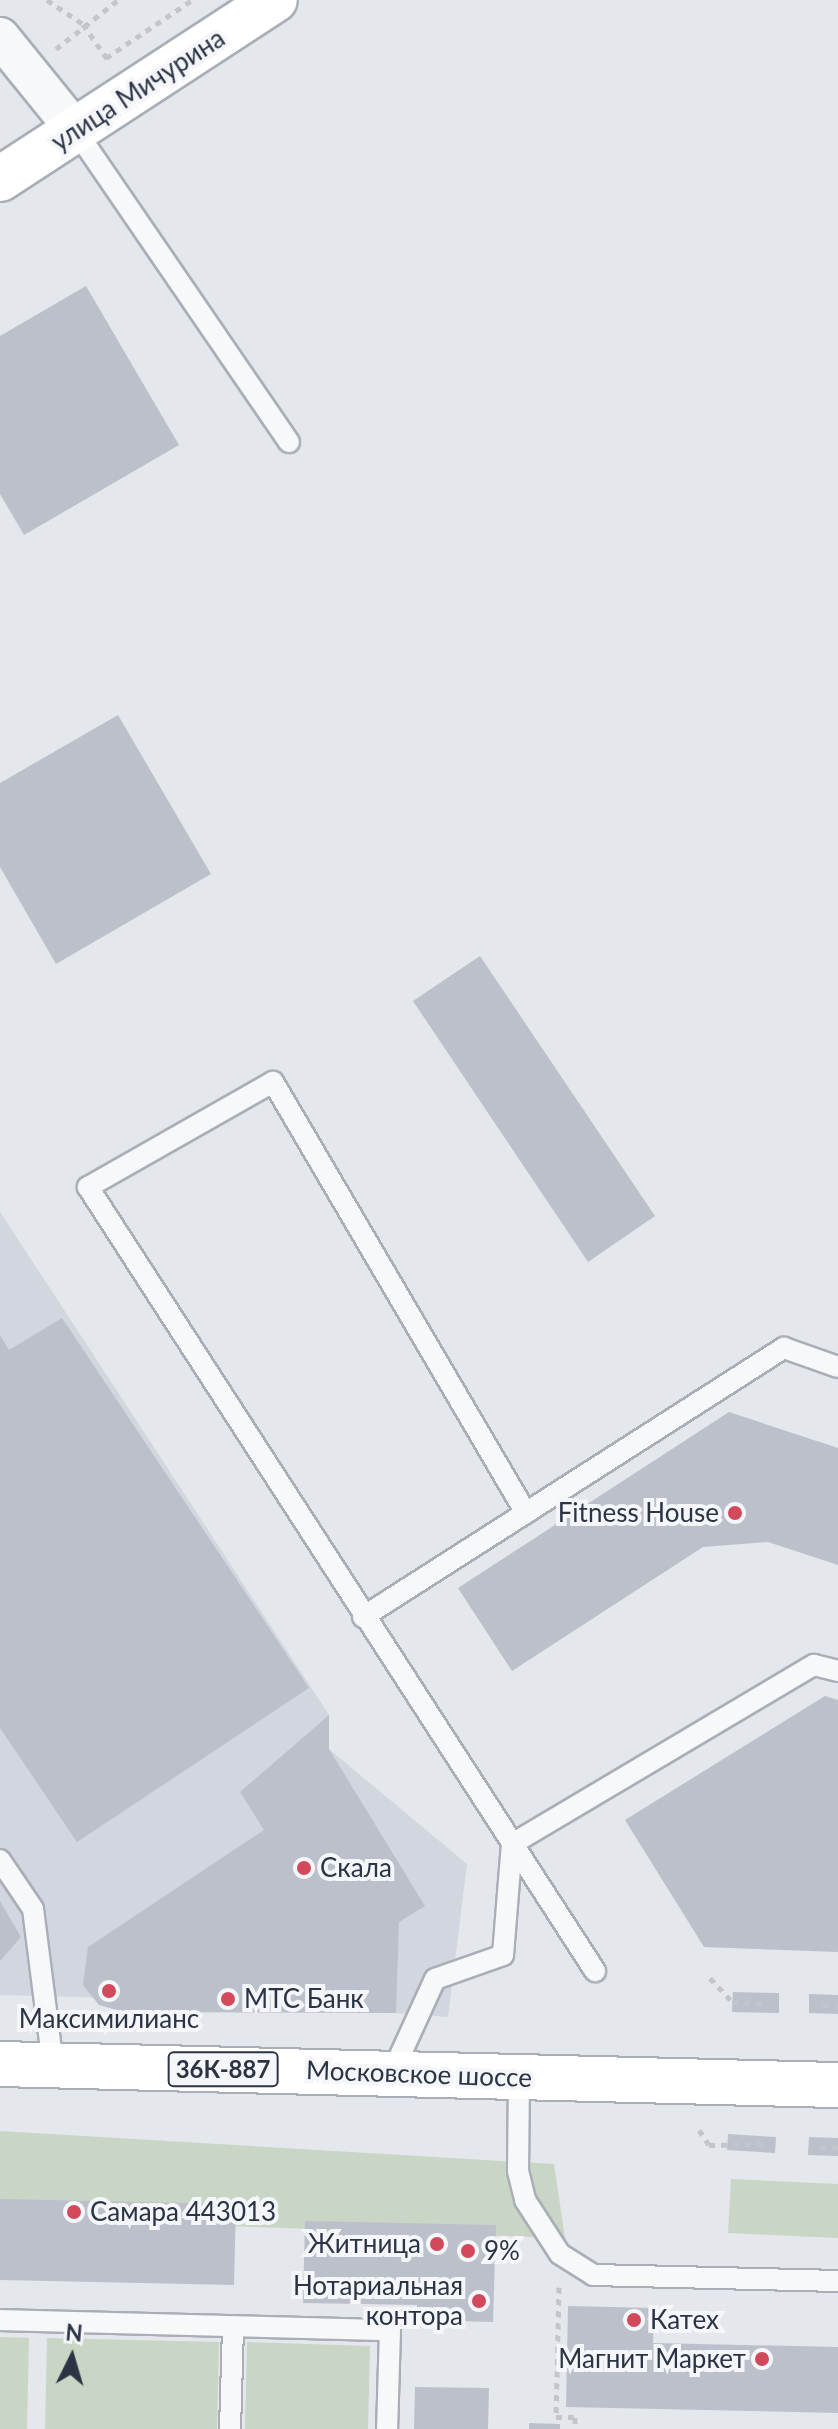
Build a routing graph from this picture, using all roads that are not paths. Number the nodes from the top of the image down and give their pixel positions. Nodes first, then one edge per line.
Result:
1 (275, 0) edge
2 (0, 37) edge
3 (76, 131) junction
4 (0, 179) edge
5 (289, 442) dead end
6 (838, 1367) edge
7 (526, 1513) junction
8 (363, 1617) junction
9 (838, 1671) edge
10 (512, 1844) junction
11 (0, 1860) edge
12 (595, 1971) dead end
13 (0, 2064) edge
14 (53, 2065) junction
15 (392, 2073) junction
16 (519, 2077) junction
17 (838, 2085) edge
18 (838, 2281) edge
19 (0, 2320) edge
20 (233, 2327) junction
21 (230, 2429) edge
22 (387, 2429) edge

1 - 3 main road, улица Мичурина
2 - 3 street
3 - 4 main road, улица Мичурина
3 - 5 lane
6 - 7 lane
7 - 8 lane
7 - 8 lane
8 - 10 lane
9 - 10 lane
10 - 12 lane
10 - 15 lane
11 - 14 lane
13 - 14 main road, Московское шоссе / 36К-887
14 - 15 main road, Московское шоссе / 36К-887
15 - 16 main road, Московское шоссе / 36К-887
16 - 17 main road, Московское шоссе / 36К-887
16 - 18 lane
19 - 20 lane
20 - 21 lane
20 - 22 lane

